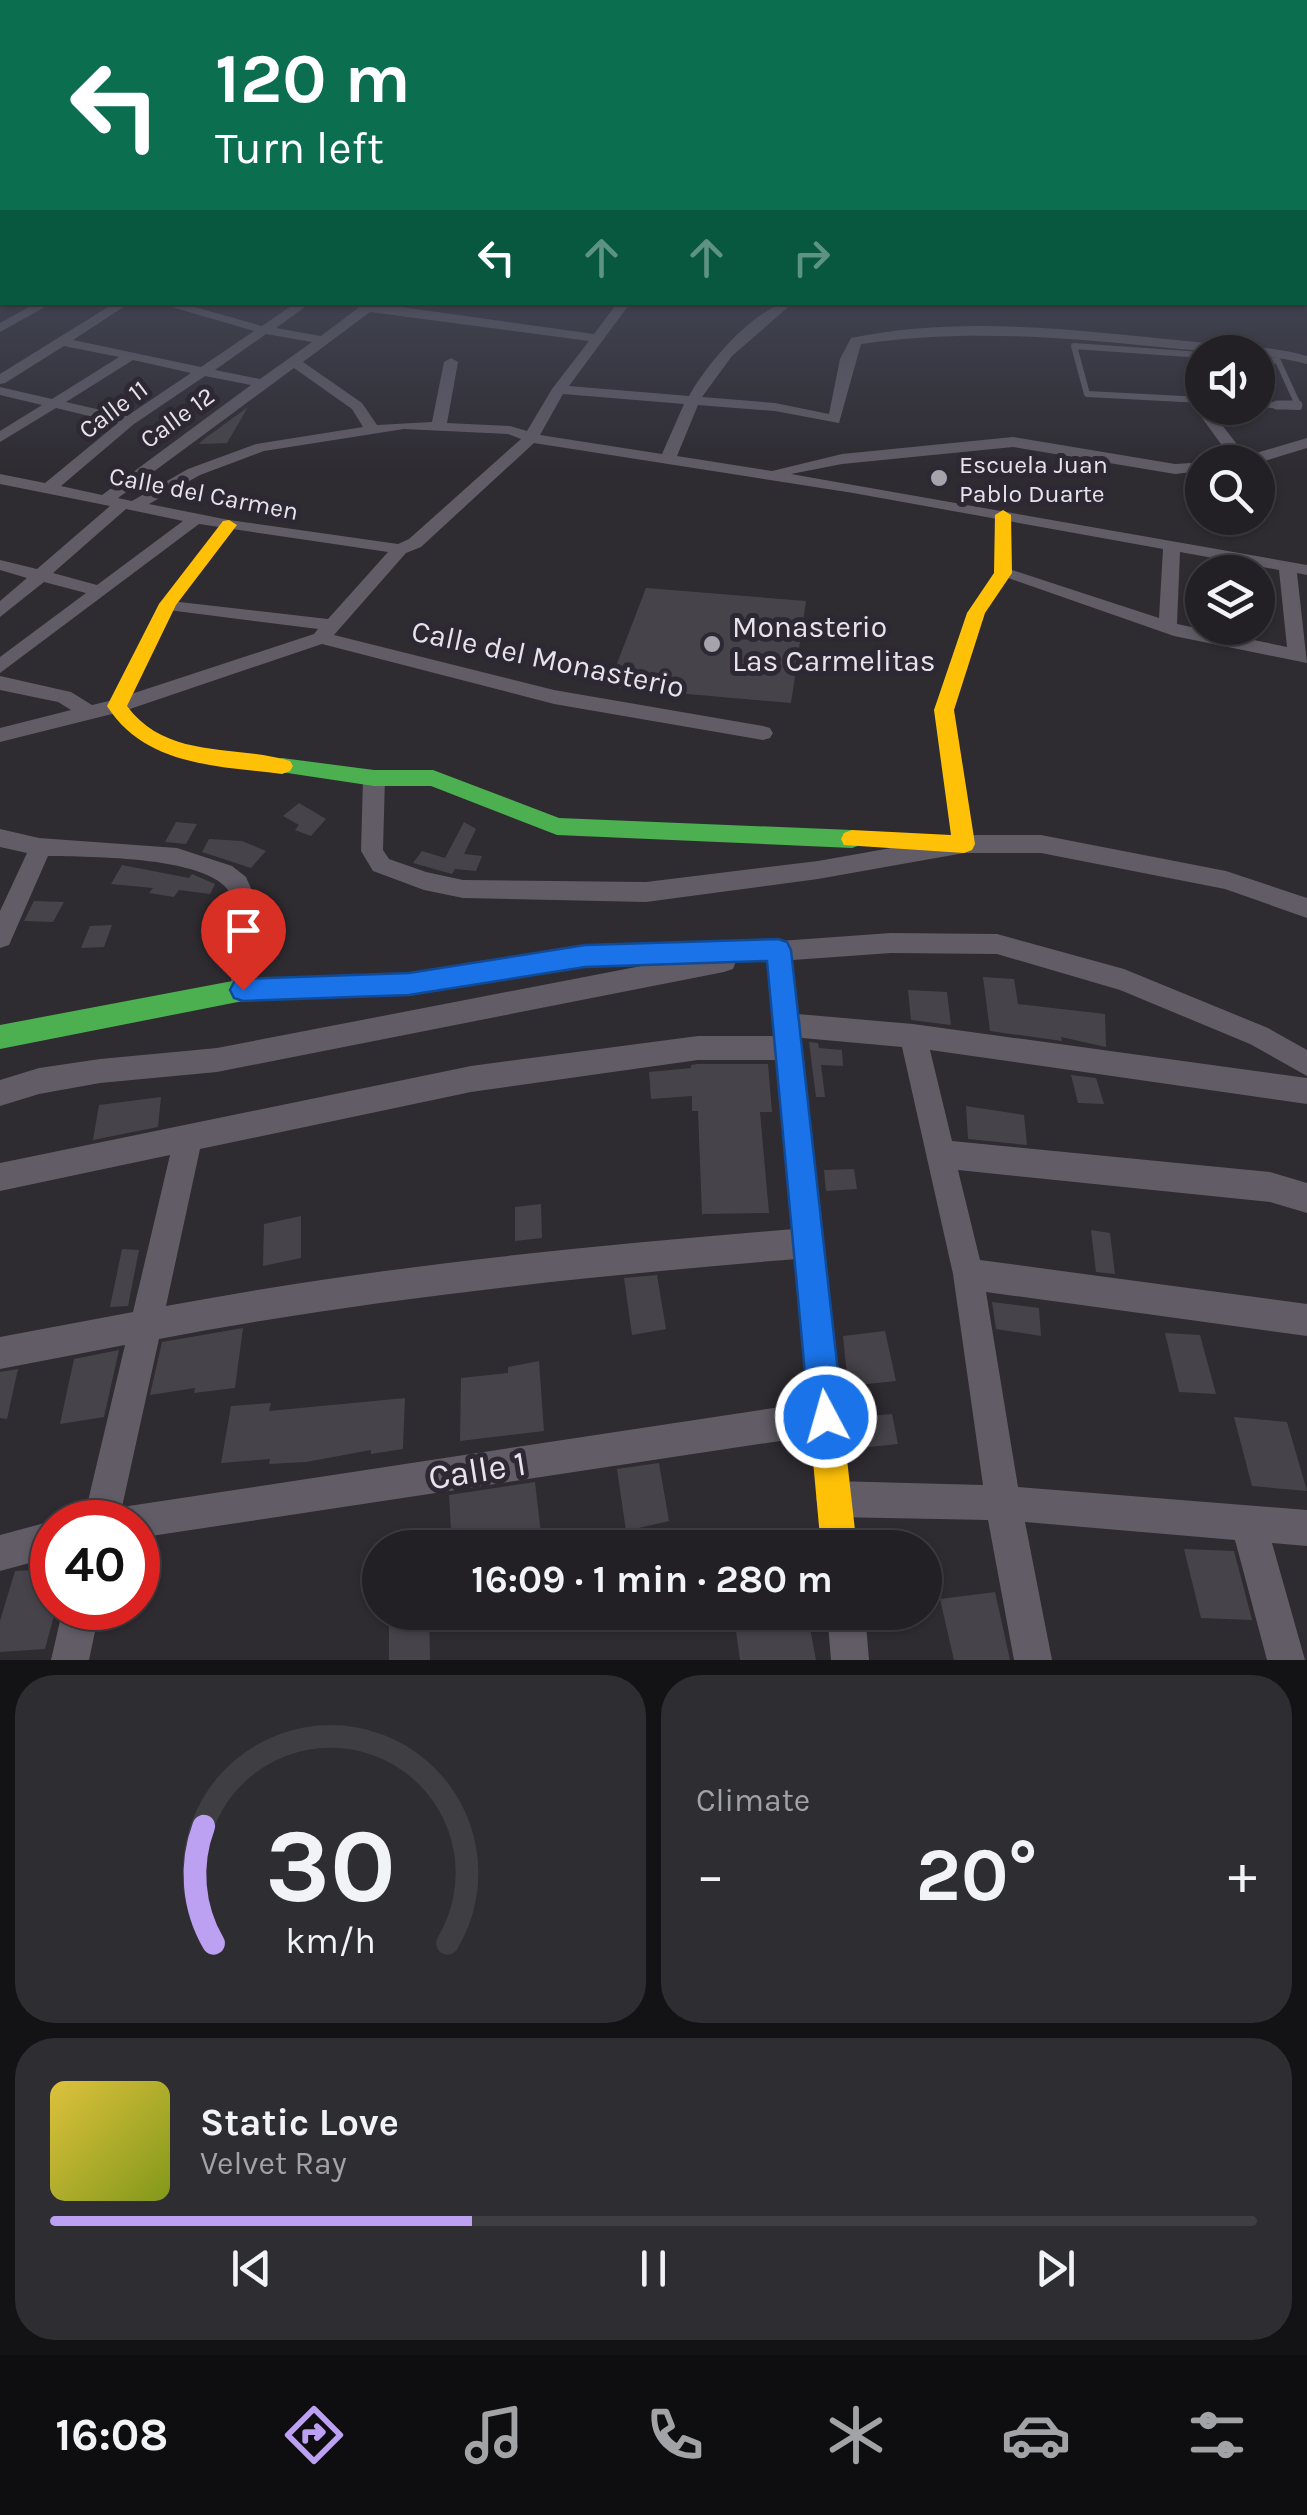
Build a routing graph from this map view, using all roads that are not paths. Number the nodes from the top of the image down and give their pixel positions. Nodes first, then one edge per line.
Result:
1 (98, 319) edge
2 (224, 319) edge
3 (280, 319) edge
4 (351, 319) edge
5 (470, 319) edge
6 (611, 319) edge
7 (767, 319) edge
8 (264, 330) junction
9 (596, 338) junction
10 (322, 340) junction
11 (64, 342) junction
12 (1185, 354) edge
13 (132, 355) junction
14 (1307, 360) edge
15 (1275, 361) edge
16 (451, 362) dead end
17 (296, 363) junction
18 (208, 370) junction
19 (0, 380) edge
20 (264, 384) junction
21 (559, 389) junction
22 (0, 391) edge
23 (1185, 399) edge
24 (689, 402) junction
25 (55, 404) junction
26 (1275, 405) edge
27 (129, 422) junction
28 (439, 426) junction
29 (372, 429) junction
30 (0, 437) edge
31 (530, 438) junction
32 (1307, 443) edge
33 (1275, 452) edge
34 (668, 459) junction
35 (1185, 468) edge
36 (767, 474) junction
37 (0, 479) edge
38 (25, 484) junction
39 (48, 488) junction
40 (0, 502) edge
41 (120, 504) junction
42 (1003, 515) junction
43 (198, 517) junction
44 (229, 525) junction
45 (1172, 546) junction
46 (400, 549) junction
47 (0, 565) edge
48 (1286, 567) junction
49 (1307, 570) edge
50 (1002, 574) junction
51 (44, 575) junction
52 (100, 591) junction
53 (168, 604) junction
54 (0, 612) edge
55 (1168, 628) junction
56 (326, 631) junction
57 (1302, 656) edge
58 (0, 667) edge
59 (0, 683) edge
60 (117, 706) junction
61 (90, 713) junction
62 (763, 733) dead end
63 (0, 735) edge
64 (374, 778) junction
65 (0, 838) edge
66 (964, 844) junction
67 (41, 847) junction
68 (1307, 908) edge
69 (0, 938) edge
70 (778, 950) junction
71 (243, 990) junction
72 (913, 1036) junction
73 (0, 1037) edge
74 (787, 1037) junction
75 (1307, 1064) edge
76 (0, 1092) edge
77 (1307, 1092) edge
78 (188, 1138) junction
79 (938, 1154) junction
80 (0, 1176) edge
81 (1307, 1198) edge
82 (808, 1242) junction
83 (968, 1274) junction
84 (1307, 1320) edge
85 (145, 1328) junction
86 (0, 1353) edge
87 (826, 1417) junction
88 (834, 1499) junction
89 (106, 1500) edge
90 (1003, 1503) junction
91 (160, 1517) edge
92 (1249, 1525) junction
93 (1307, 1528) edge
94 (837, 1530) edge
95 (30, 1546) edge
96 (0, 1554) edge
97 (77, 1630) edge
98 (848, 1630) edge
99 (70, 1660) edge
100 (850, 1660) edge
101 (1033, 1660) edge
102 (1286, 1660) edge

1 - 11 street
2 - 8 street
3 - 8 street, Calle 11
4 - 10 street, Calle 12
5 - 9 street
6 - 9 street
7 - 24 street
8 - 10 street
8 - 18 street, Calle 11
9 - 21 street
10 - 17 street, Calle 12
11 - 13 street
11 - 19 street
12 - 23 lane
13 - 18 street
13 - 25 street
14 - 24 street
15 - 26 lane
16 - 28 street
17 - 20 street, Calle 12
17 - 29 street
18 - 20 street
18 - 27 street, Calle 11
20 - 41 street, Calle 12
21 - 24 street
21 - 31 street
22 - 25 street
24 - 34 street
25 - 27 street
25 - 30 street
27 - 39 street, Calle 11
28 - 29 street
28 - 31 street
29 - 41 street
31 - 34 street
31 - 46 street
32 - 33 street
34 - 36 street
35 - 36 street
36 - 42 street
37 - 38 street, Calle del Carmen
38 - 39 street, Calle del Carmen
38 - 40 street
39 - 41 street, Calle del Carmen
41 - 43 street, Calle del Carmen
41 - 51 street
42 - 45 street
42 - 50 street
43 - 44 street, Calle del Carmen
43 - 52 street
44 - 46 street, Calle del Carmen
44 - 53 street
45 - 48 street
45 - 55 street
46 - 56 street
47 - 51 street
48 - 49 street
48 - 57 street
50 - 55 street
50 - 66 street
51 - 52 street
51 - 54 street
52 - 58 street
53 - 56 street, Calle del Monasterio
53 - 60 street
55 - 57 street
56 - 60 street
56 - 62 street, Calle del Monasterio
59 - 61 street
60 - 61 street
60 - 64 street
61 - 63 street
64 - 66 street
64 - 66 street
65 - 67 street
66 - 68 street
67 - 69 street
67 - 71 street
70 - 71 street
70 - 74 street
70 - 75 street
70 - 76 street
71 - 73 street
72 - 74 street
72 - 77 street
72 - 79 street
74 - 78 street
74 - 82 street
78 - 80 street
78 - 85 street
79 - 81 street
79 - 83 street
82 - 85 street
82 - 87 street
83 - 84 street
83 - 90 street
85 - 86 street
85 - 89 street
87 - 88 street
87 - 91 street, Calle 1
88 - 90 street
88 - 94 street
90 - 92 street
90 - 101 street
92 - 93 street
92 - 102 street
95 - 96 street
97 - 99 street
98 - 100 street

